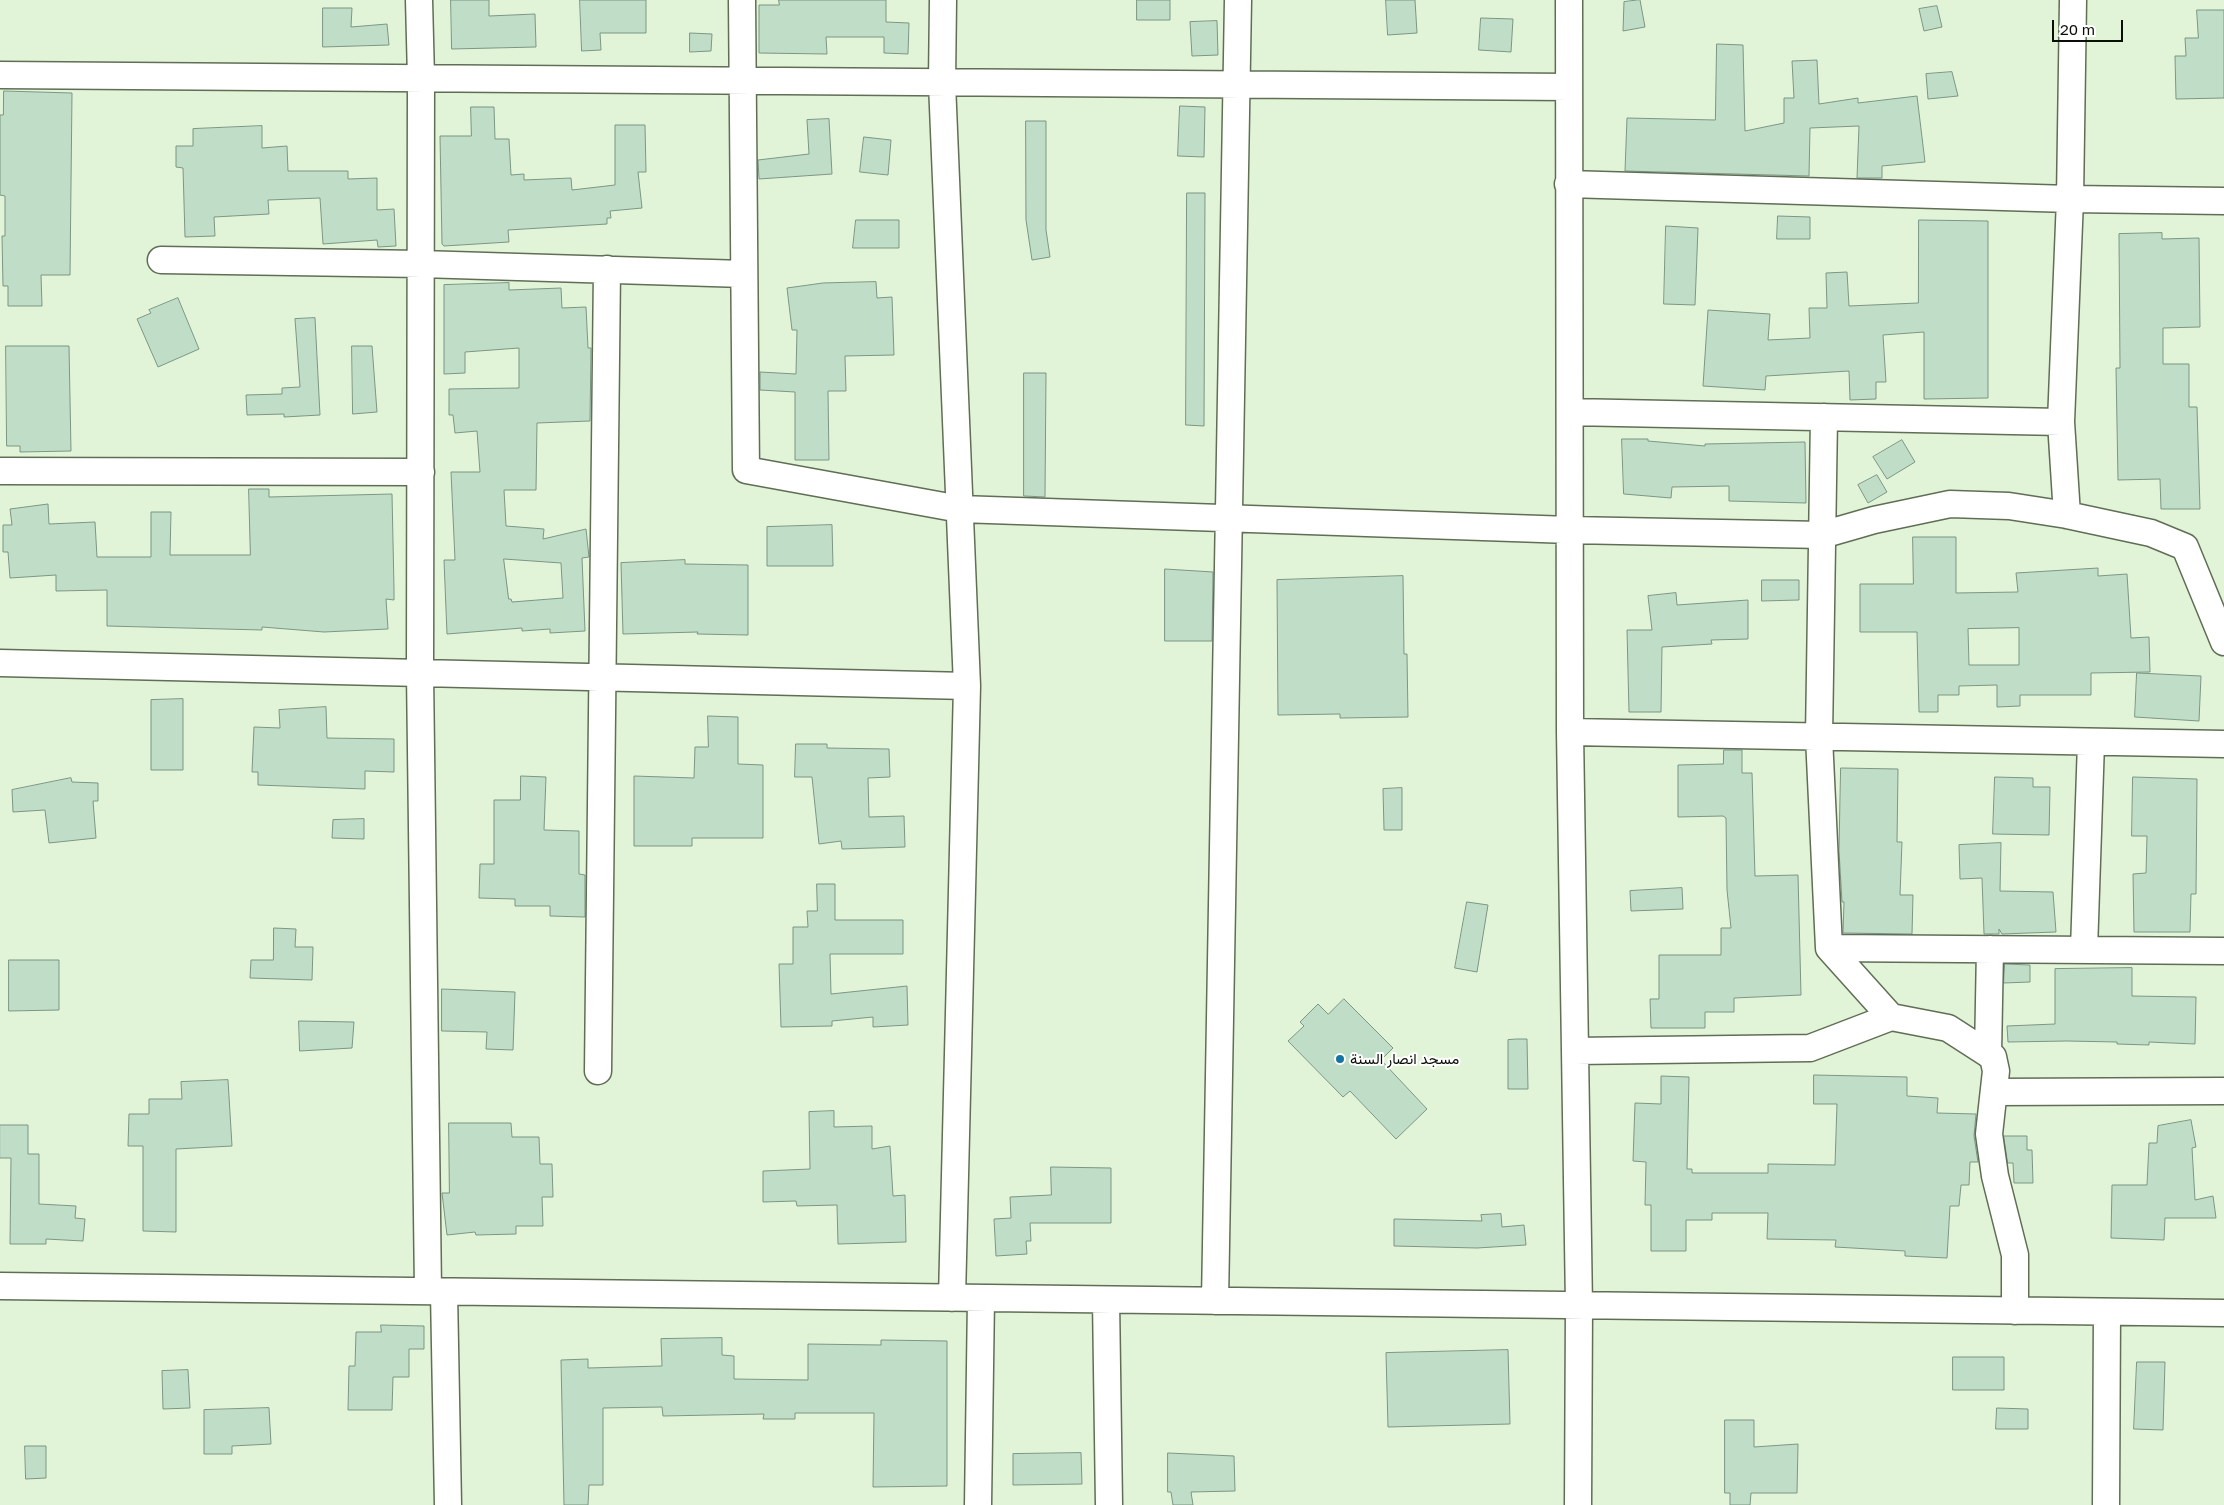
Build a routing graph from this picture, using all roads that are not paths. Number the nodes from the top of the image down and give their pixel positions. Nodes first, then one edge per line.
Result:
1 (419, 0) edge
2 (742, 0) edge
3 (943, 0) edge
4 (1238, 0) edge
5 (1569, 0) edge
6 (2074, 0) edge
7 (0, 75) edge
8 (421, 78) junction
9 (742, 81) junction
10 (942, 83) junction
11 (1236, 84) junction
12 (1569, 87) junction
13 (1568, 184) junction
14 (2070, 199) junction
15 (2224, 201) edge
16 (161, 260) dead end
17 (421, 264) junction
18 (607, 270) junction
19 (744, 274) junction
20 (1570, 412) junction
21 (1824, 417) junction
22 (2061, 422) junction
23 (0, 471) edge
24 (420, 472) junction
25 (960, 509) junction
26 (2067, 515) junction
27 (1229, 518) junction
28 (1570, 530) junction
29 (1822, 535) junction
30 (2224, 642) edge
31 (0, 663) edge
32 (420, 673) junction
33 (603, 677) junction
34 (967, 686) junction
35 (1570, 732) junction
36 (1819, 737) junction
37 (2091, 742) junction
38 (2224, 744) edge
39 (1828, 948) junction
40 (1990, 950) junction
41 (2084, 950) junction
42 (2224, 951) edge
43 (1891, 1017) junction
44 (1575, 1051) junction
45 (1988, 1054) junction
46 (598, 1071) dead end
47 (2224, 1091) edge
48 (1994, 1092) junction
49 (0, 1286) edge
50 (436, 1292) junction
51 (952, 1298) junction
52 (981, 1298) junction
53 (1106, 1300) junction
54 (1215, 1301) junction
55 (1580, 1306) junction
56 (2015, 1311) junction
57 (2108, 1312) junction
58 (2224, 1314) edge
59 (448, 1505) edge
60 (978, 1505) edge
61 (1109, 1505) edge
62 (1578, 1505) edge
63 (2106, 1505) edge

1 - 8 street
2 - 9 street
3 - 10 street
4 - 11 street
5 - 12 street
6 - 14 street
7 - 8 street
8 - 9 street
8 - 17 street
9 - 10 street
9 - 19 street
10 - 11 street
10 - 25 street
11 - 12 street
11 - 27 street
12 - 13 street
13 - 14 street
13 - 20 street
14 - 15 street
14 - 22 street
16 - 17 street
17 - 18 street
17 - 24 street
18 - 19 street
18 - 33 street
19 - 25 street
20 - 21 street
20 - 28 street
21 - 22 street
21 - 29 street
22 - 26 street
23 - 24 street
24 - 32 street
25 - 27 street
25 - 34 street
26 - 29 street
26 - 30 street
27 - 28 street
27 - 54 street
28 - 29 street
28 - 35 street
29 - 36 street
31 - 32 street
32 - 33 street
32 - 50 street
33 - 34 street
33 - 46 street
34 - 51 street
35 - 36 street
35 - 44 street
36 - 37 street
36 - 39 street
37 - 38 street
37 - 41 street
39 - 40 street
39 - 43 street
40 - 41 street
40 - 45 street
41 - 42 street
43 - 44 street
43 - 45 street
44 - 55 street
45 - 48 street
47 - 48 street
48 - 56 street
49 - 50 street
50 - 51 street
50 - 59 street
51 - 52 street
52 - 53 street
52 - 60 street
53 - 54 street
53 - 61 street
54 - 55 street
55 - 56 street
55 - 62 street
56 - 57 street
57 - 58 street
57 - 63 street

